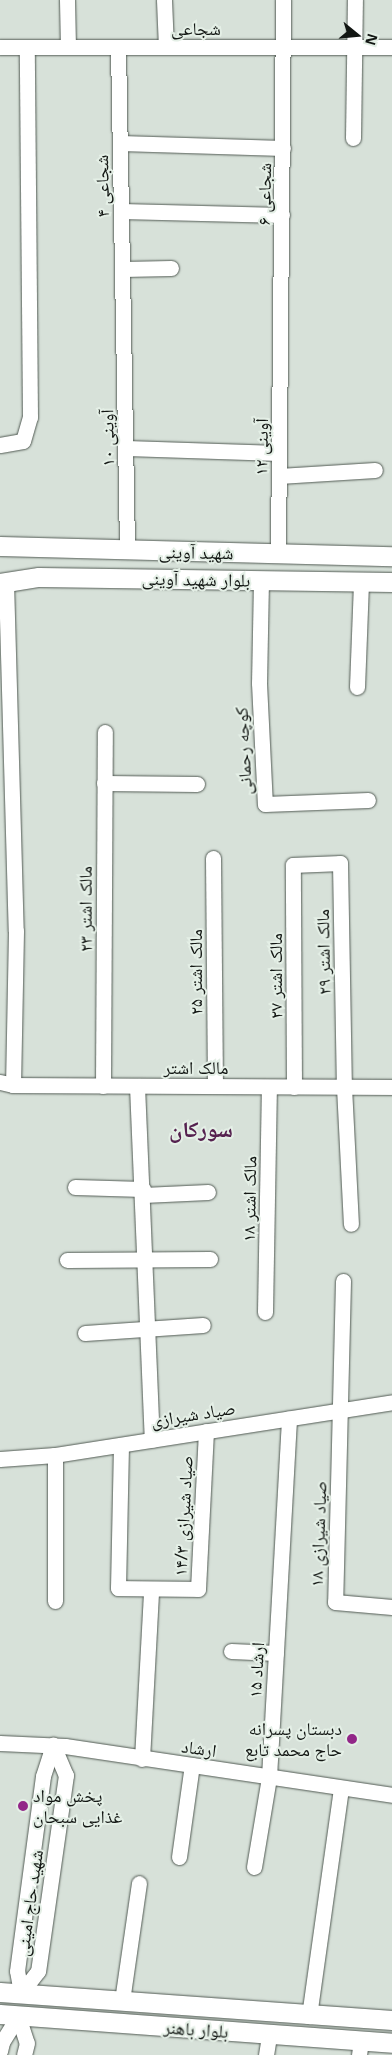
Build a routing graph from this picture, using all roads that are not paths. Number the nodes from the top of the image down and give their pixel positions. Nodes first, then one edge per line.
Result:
1 (67, 0) edge
2 (164, 0) edge
3 (283, 0) edge
4 (355, 0) edge
5 (0, 47) edge
6 (27, 47) junction
7 (68, 47) junction
8 (118, 47) junction
9 (166, 47) junction
10 (284, 47) junction
11 (392, 47) edge
12 (354, 48) junction
13 (352, 138) dead end
14 (120, 143) junction
15 (283, 148) junction
16 (122, 212) junction
17 (282, 215) junction
18 (171, 268) dead end
19 (123, 269) junction
20 (124, 324) joint
21 (281, 340) joint
22 (6, 445) edge
23 (126, 448) junction
24 (279, 453) junction
25 (375, 470) dead end
26 (279, 476) junction
27 (0, 546) edge
28 (127, 550) junction
29 (278, 554) junction
30 (392, 556) edge
31 (261, 580) junction
32 (361, 582) junction
33 (392, 582) edge
34 (3, 583) edge
35 (357, 686) dead end
36 (104, 732) dead end
37 (104, 783) junction
38 (197, 784) dead end
39 (368, 800) dead end
40 (213, 858) dead end
41 (293, 865) joint
42 (7, 1084) edge
43 (103, 1086) junction
44 (137, 1086) junction
45 (214, 1086) junction
46 (269, 1087) junction
47 (294, 1087) junction
48 (344, 1087) junction
49 (392, 1087) edge
50 (75, 1187) dead end
51 (143, 1192) junction
52 (208, 1192) dead end
53 (351, 1224) dead end
54 (210, 1259) dead end
55 (67, 1260) dead end
56 (146, 1261) junction
57 (343, 1281) dead end
58 (265, 1312) dead end
59 (203, 1325) dead end
60 (148, 1328) junction
61 (85, 1333) dead end
62 (392, 1402) edge
63 (341, 1410) junction
64 (289, 1419) junction
65 (206, 1432) junction
66 (152, 1440) junction
67 (121, 1445) junction
68 (55, 1455) junction
69 (0, 1459) edge
70 (151, 1590) junction
71 (55, 1601) dead end
72 (392, 1607) edge
73 (231, 1651) dead end
74 (276, 1653) junction
75 (0, 1743) edge
76 (53, 1746) junction
77 (142, 1759) junction
78 (192, 1766) junction
79 (269, 1777) junction
80 (341, 1788) junction
81 (392, 1795) edge
82 (179, 1857) dead end
83 (254, 1867) dead end
84 (139, 1883) dead end
85 (0, 1992) edge
86 (21, 1993) junction
87 (122, 2001) junction
88 (9, 2015) edge
89 (309, 2016) junction
90 (392, 2020) edge
91 (269, 2035) junction
92 (392, 2043) edge
93 (360, 2048) edge
94 (0, 2051) edge
95 (24, 2055) edge
96 (266, 2055) edge

1 - 7 street
2 - 9 street
3 - 10 street, شجاعی ۶
4 - 12 street
5 - 6 street, شجاعی
6 - 7 street, شجاعی
6 - 22 street
7 - 8 street, شجاعی
8 - 9 street, شجاعی
8 - 14 street, شجاعی ۴
9 - 10 street, شجاعی
10 - 12 street, شجاعی
10 - 15 street, شجاعی ۶
11 - 12 street, شجاعی
12 - 13 street
14 - 15 street
14 - 16 street, شجاعی ۴
15 - 17 street, شجاعی ۶
16 - 17 street
16 - 19 street, شجاعی ۴
17 - 21 street, شجاعی ۶
18 - 19 street
19 - 20 street, شجاعی ۴
20 - 23 street, ۱۰ آوینی
21 - 24 street, ۱۲ آوینی
23 - 24 street
23 - 28 street, ۱۰ آوینی
24 - 26 street, ۱۲ آوینی
25 - 26 street
26 - 29 street, ۱۲ آوینی
27 - 28 main road, شهید آوینی
28 - 29 main road, شهید آوینی
29 - 30 main road, شهید آوینی
31 - 32 main road, بلوار شهید آوینی
31 - 34 main road, بلوار شهید آوینی
31 - 39 street, کوچه رحمانی
32 - 33 main road, بلوار شهید آوینی
32 - 35 street
34 - 42 street
36 - 37 street, مالک اشتر ۲۳
37 - 38 street
37 - 43 street, مالک اشتر ۲۳
40 - 45 street, مالک اشتر ۲۵
41 - 47 street, مالک اشتر ۲۷
41 - 48 street, مالک اشتر ۲۹
42 - 43 street, مالک اشتر
43 - 44 street, مالک اشتر
44 - 45 street, مالک اشتر
44 - 51 street
45 - 46 street, مالک اشتر
46 - 47 street, مالک اشتر
46 - 58 street, مالک اشتر ۱۸
47 - 48 street, مالک اشتر
48 - 49 street, مالک اشتر
48 - 53 street
50 - 51 street
51 - 52 street
51 - 56 street
54 - 56 street
55 - 56 street
56 - 60 street
57 - 63 street
59 - 60 street
60 - 61 street
60 - 66 street
62 - 63 street, صیاد شیرازی
63 - 64 street, صیاد شیرازی
63 - 72 street, صیاد شیرازی ۱۸
64 - 65 street, صیاد شیرازی
64 - 74 street, ارشاد ۱۵
65 - 66 street, صیاد شیرازی
65 - 70 street, صیاد شیرازی ۱۴/۳
66 - 67 street, صیاد شیرازی
67 - 68 street, صیاد شیرازی
67 - 70 street, صیاد شیرازی ۱۴/۳
68 - 69 street, صیاد شیرازی
68 - 71 street
70 - 77 street
73 - 74 street
74 - 79 street, ارشاد ۱۵
75 - 76 street, ارشاد
76 - 77 street, ارشاد
76 - 86 street, شهید حاج امینی
76 - 86 street, شهید حاج امینی
77 - 78 street, ارشاد
78 - 79 street, ارشاد
78 - 82 street
79 - 80 street, ارشاد
79 - 83 street, ارشاد ۱۵
80 - 81 street, ارشاد
80 - 89 street
84 - 87 street
85 - 86 main road, بلوار باهنر
86 - 87 main road, بلوار باهنر
86 - 88 main road
87 - 89 main road, بلوار باهنر
88 - 91 main road, بلوار باهنر
88 - 94 street
88 - 95 street
89 - 90 main road, بلوار باهنر
91 - 93 main road, بلوار باهنر
91 - 96 street
92 - 93 main road, بلوار باهنر

